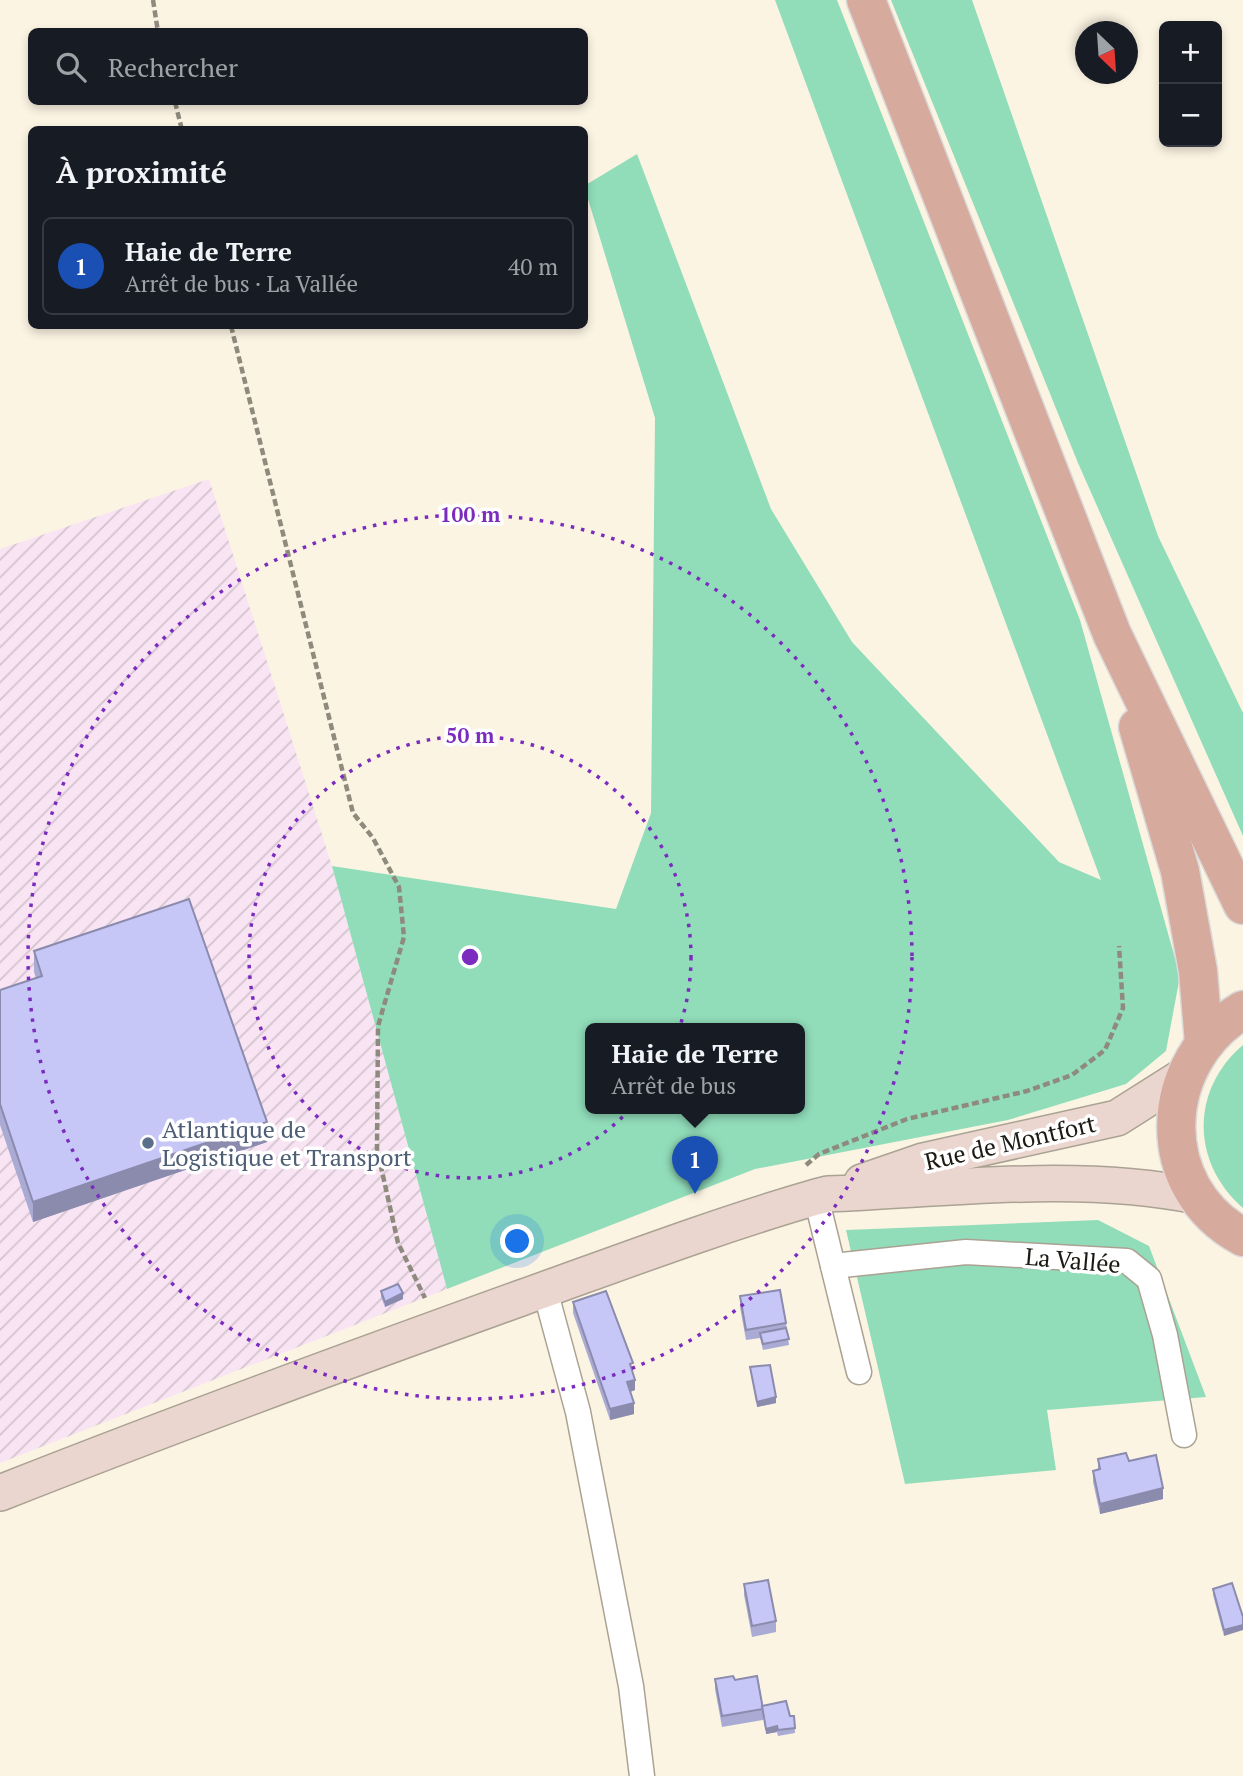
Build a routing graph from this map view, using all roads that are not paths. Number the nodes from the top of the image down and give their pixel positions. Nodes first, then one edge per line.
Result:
1 (866, 0) edge
2 (1112, 634) junction
3 (1243, 905) edge
4 (1243, 1010) edge
5 (1204, 1042) junction
6 (1185, 1076) junction
7 (814, 1187) junction
8 (1198, 1196) junction
9 (1240, 1238) edge
10 (833, 1266) junction
11 (545, 1290) junction
12 (859, 1372) dead end
13 (1184, 1435) dead end
14 (0, 1493) edge
15 (642, 1776) edge

1 - 2 main road
2 - 3 main road
2 - 5 main road
4 - 5 main road
5 - 6 main road
6 - 7 main road, Rue de Montfort
6 - 8 main road
7 - 8 main road
7 - 10 street
7 - 11 main road
8 - 9 main road
10 - 12 street
10 - 13 street, La Vallée
11 - 14 main road
11 - 15 street

